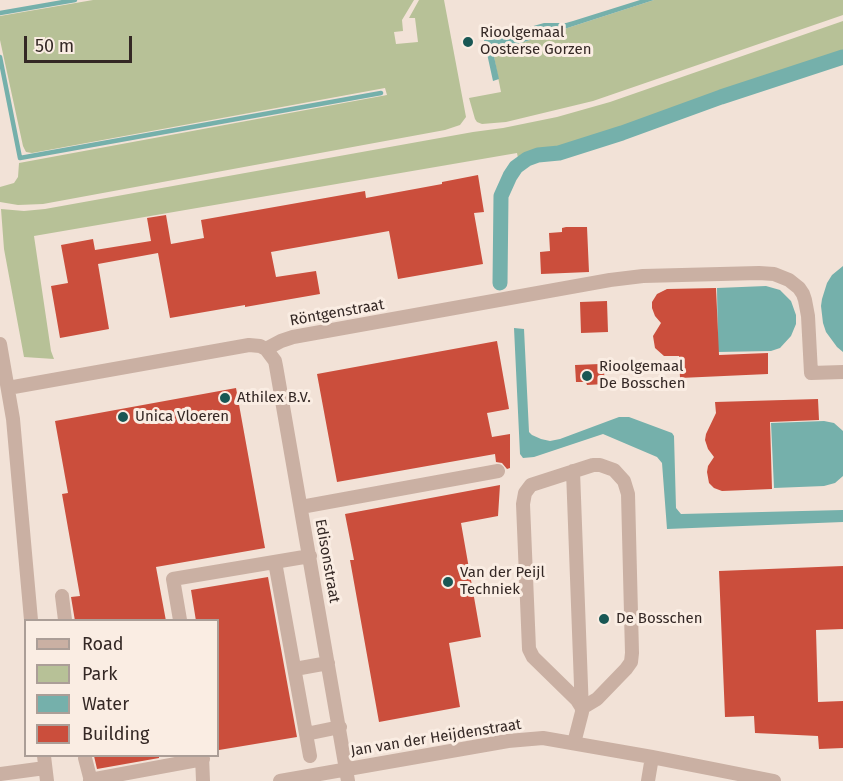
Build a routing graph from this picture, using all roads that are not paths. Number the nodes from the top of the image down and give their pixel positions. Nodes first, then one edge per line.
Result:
1 (0, 344) edge
2 (266, 349) junction
3 (843, 372) edge
4 (8, 388) junction
5 (498, 471) dead end
6 (573, 471) junction
7 (301, 507) junction
8 (310, 556) junction
9 (275, 562) junction
10 (62, 596) dead end
11 (31, 619) edge
12 (65, 619) edge
13 (180, 619) edge
14 (328, 663) junction
15 (295, 669) junction
16 (582, 708) junction
17 (340, 727) junction
18 (306, 734) junction
19 (574, 743) junction
20 (310, 756) dead end
21 (202, 757) edge
22 (652, 757) junction
23 (86, 758) dead end
24 (45, 768) edge
25 (0, 774) edge
26 (348, 775) edge
27 (90, 780) edge
28 (203, 781) edge
29 (280, 781) edge
30 (648, 781) edge
31 (774, 781) edge

1 - 4 street
2 - 3 street, Röntgenstraat
2 - 4 street, Röntgenstraat
2 - 7 street, Edisonstraat
4 - 11 street
5 - 7 street
6 - 16 street
6 - 16 street
6 - 16 street
7 - 8 street, Edisonstraat
8 - 9 street
8 - 14 street, Edisonstraat
9 - 13 street
9 - 15 street
10 - 12 street
14 - 15 street
14 - 17 street, Edisonstraat
15 - 18 street
16 - 19 street
17 - 18 street
17 - 26 street, Edisonstraat
18 - 20 street
19 - 22 street, Jan van der Heijdenstraat
19 - 26 street, Jan van der Heijdenstraat
21 - 27 street
21 - 28 street
22 - 30 street
22 - 31 street, Jan van der Heijdenstraat
23 - 27 street
24 - 25 street
26 - 29 street, Jan van der Heijdenstraat

